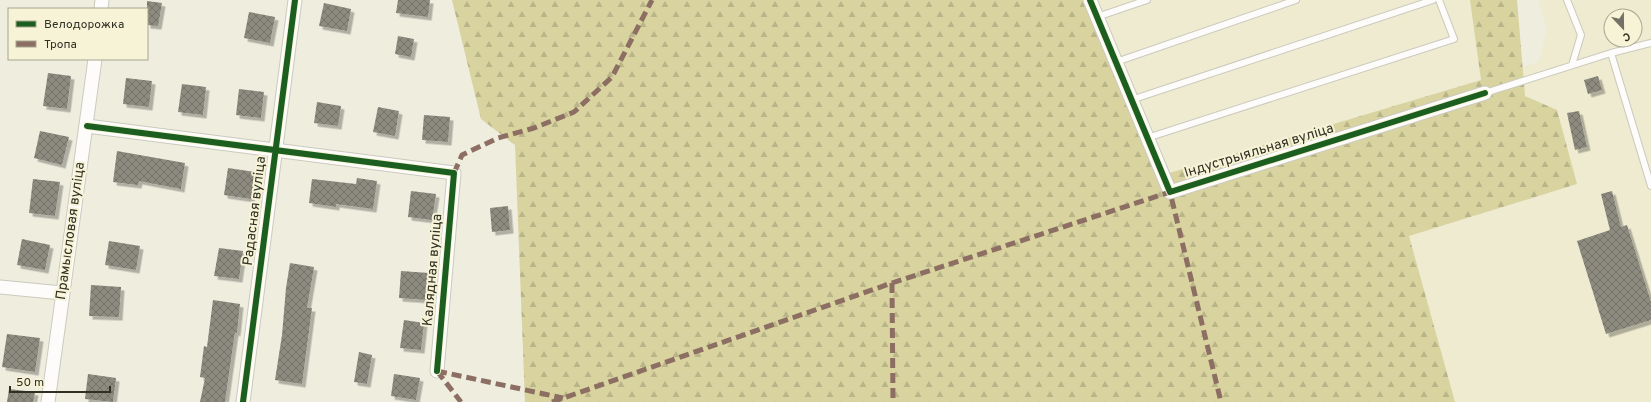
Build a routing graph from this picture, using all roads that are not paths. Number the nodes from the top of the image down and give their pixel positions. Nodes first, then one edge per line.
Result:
1 (295, 0) edge
2 (1090, 0) edge
3 (1147, 0) edge
4 (1296, 0) edge
5 (1433, 0) edge
6 (1439, 0) edge
7 (1567, 0) edge
8 (1097, 16) junction
9 (1651, 43) edge
10 (1611, 53) junction
11 (95, 60) edge
12 (1116, 62) junction
13 (1572, 65) junction
14 (1485, 93) joint
15 (1132, 100) junction
16 (87, 126) junction
17 (1147, 138) junction
18 (275, 151) junction
19 (1651, 186) edge
20 (0, 287) edge
21 (62, 293) junction
22 (437, 370) dead end
23 (48, 402) edge
24 (243, 402) edge

1 - 18 street, Радасная вуліца
2 - 8 street, Індустрыяльная вуліца
3 - 8 lane
4 - 12 lane
5 - 15 lane
6 - 17 lane
7 - 13 lane
8 - 12 street, Індустрыяльная вуліца
9 - 10 lane
10 - 13 lane
10 - 19 lane
11 - 16 street, Прамысловая вуліца
12 - 15 street, Індустрыяльная вуліца
13 - 14 lane
14 - 17 street, Індустрыяльная вуліца
15 - 17 street, Індустрыяльная вуліца
16 - 18 street
16 - 21 street, Прамысловая вуліца
18 - 22 street, Калядная вуліца
18 - 24 street, Радасная вуліца
20 - 21 street
21 - 23 street, Прамысловая вуліца

